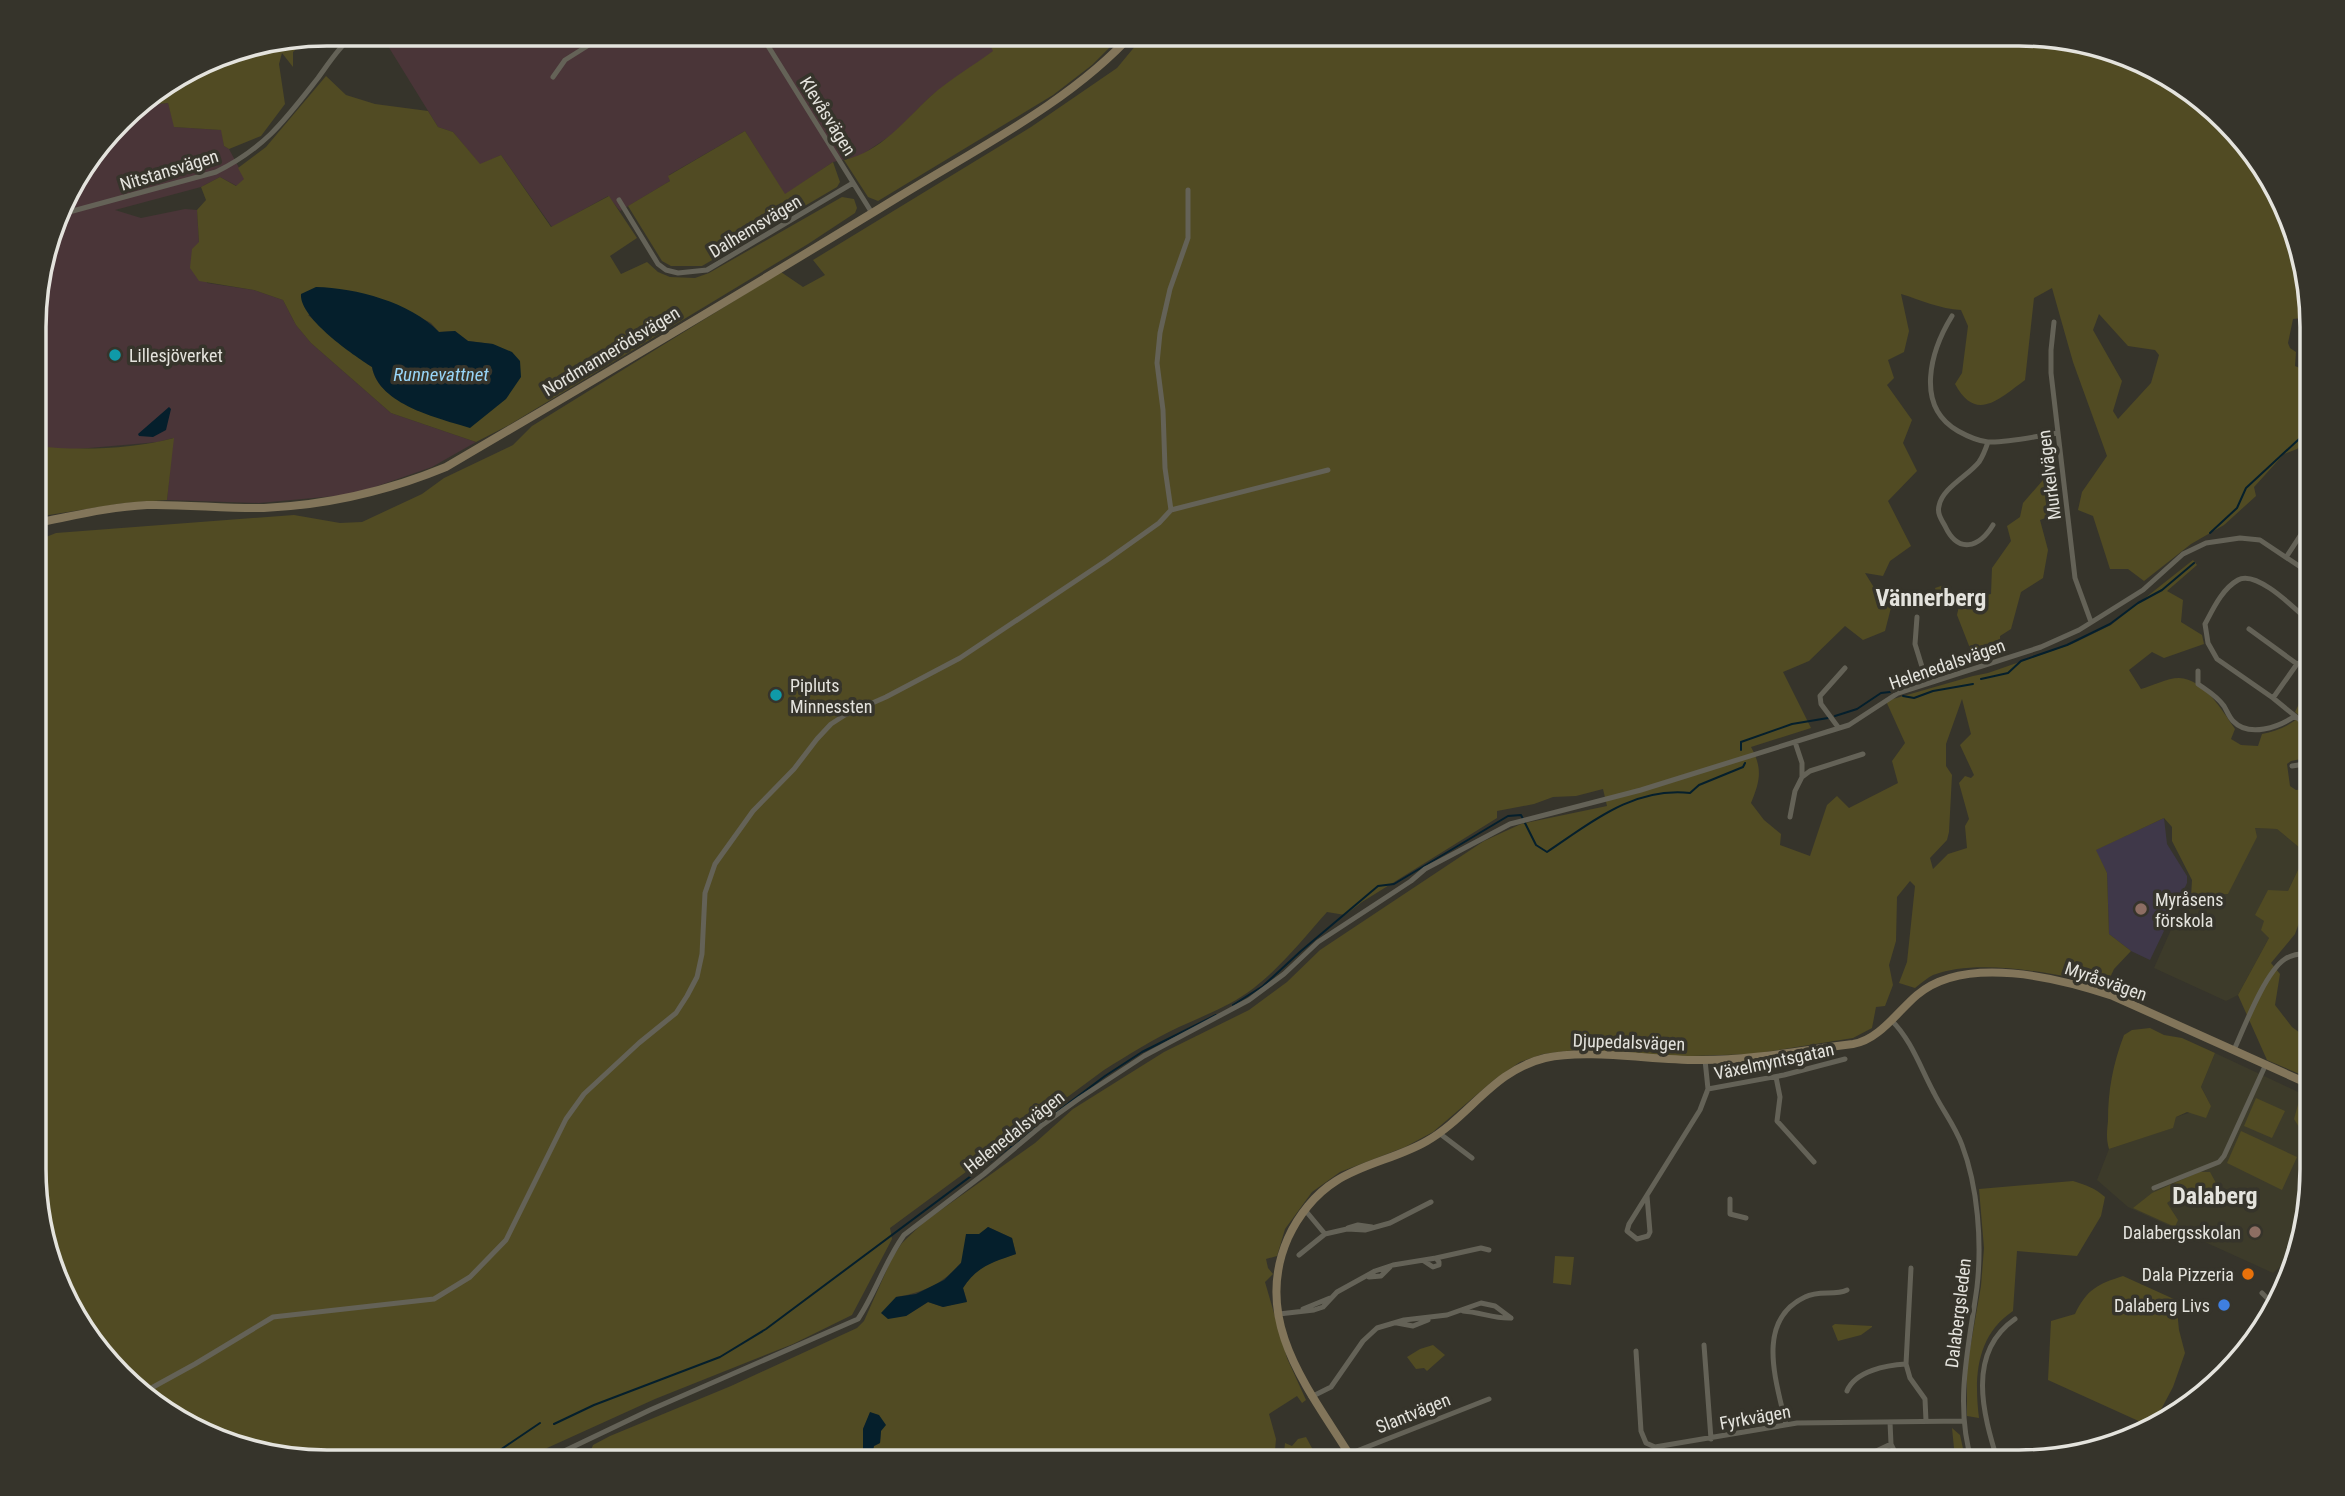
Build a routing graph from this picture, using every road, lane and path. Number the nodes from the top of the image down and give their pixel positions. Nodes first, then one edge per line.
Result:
1 (345, 46) edge
2 (587, 46) edge
3 (768, 46) edge
4 (1120, 46) edge
5 (553, 77) dead end
6 (853, 183) junction
7 (1188, 190) dead end
8 (619, 200) dead end
9 (70, 212) edge
10 (872, 213) junction
11 (1952, 316) dead end
12 (2054, 322) dead end
13 (2058, 433) junction
14 (1988, 442) junction
15 (1328, 470) dead end
16 (1171, 510) junction
17 (46, 521) edge
18 (1993, 525) dead end
19 (2300, 536) edge
20 (2287, 556) junction
21 (2300, 566) edge
22 (2300, 614) edge
23 (1917, 617) dead end
24 (2091, 622) junction
25 (2249, 629) dead end
26 (2300, 662) edge
27 (2297, 664) junction
28 (1845, 667) dead end
29 (2199, 671) dead end
30 (1927, 683) junction
31 (2273, 698) junction
32 (2295, 716) junction
33 (2300, 720) edge
34 (1838, 727) junction
35 (1795, 742) junction
36 (1863, 754) dead end
37 (2300, 765) edge
38 (2292, 766) dead end
39 (1802, 777) junction
40 (1790, 817) dead end
41 (2300, 954) edge
42 (1891, 1020) junction
43 (2234, 1050) junction
44 (1845, 1059) dead end
45 (1705, 1060) junction
46 (2266, 1064) junction
47 (1776, 1077) junction
48 (2300, 1080) edge
49 (1708, 1090) junction
50 (1439, 1133) junction
51 (1472, 1157) dead end
52 (1814, 1162) dead end
53 (2154, 1188) dead end
54 (1647, 1196) junction
55 (1730, 1199) dead end
56 (1431, 1202) dead end
57 (1305, 1210) junction
58 (1746, 1218) dead end
59 (1325, 1234) junction
60 (1489, 1250) dead end
61 (1298, 1255) dead end
62 (1911, 1268) dead end
63 (1847, 1290) dead end
64 (2262, 1293) dead end
65 (2268, 1299) edge
66 (1485, 1303) junction
67 (1462, 1311) junction
68 (1484, 1312) junction
69 (1279, 1314) junction
70 (2015, 1319) dead end
71 (1704, 1345) dead end
72 (1636, 1350) dead end
73 (1906, 1364) junction
74 (150, 1388) edge
75 (1846, 1391) dead end
76 (1311, 1397) junction
77 (1489, 1399) dead end
78 (1926, 1421) junction
79 (1964, 1421) junction
80 (1890, 1422) junction
81 (1786, 1425) junction
82 (1711, 1439) junction
83 (1891, 1444) junction
84 (566, 1450) edge
85 (1347, 1450) edge
86 (1371, 1450) edge
87 (1878, 1450) edge
88 (1894, 1450) edge
89 (1970, 1450) edge
90 (1994, 1450) edge

1 - 9 street, Nitstansvägen
2 - 5 street
3 - 6 street, Klevåsvägen
4 - 10 street, Nordmannerödsvägen
6 - 8 street, Dalhemsvägen
6 - 10 street, Klevåsvägen
7 - 16 street
10 - 17 street, Nordmannerödsvägen
11 - 14 street
12 - 13 street, Murkelvägen
13 - 14 street
13 - 24 street, Murkelvägen
14 - 18 street
15 - 16 street
16 - 74 street
19 - 20 street
20 - 21 street, Helenedalsvägen
20 - 24 street, Helenedalsvägen
22 - 31 street
23 - 30 street
24 - 30 street, Helenedalsvägen
25 - 27 street
26 - 27 street
27 - 31 street
28 - 34 street
29 - 32 street
30 - 34 street, Helenedalsvägen
31 - 32 street
32 - 33 street
34 - 35 street, Helenedalsvägen
35 - 39 street
35 - 84 street, Helenedalsvägen
36 - 39 street
37 - 38 street
39 - 40 street
41 - 43 street
42 - 43 street, Myråsvägen
42 - 45 street, Djupedalsvägen
42 - 79 street, Dalabergsleden
43 - 46 street, Myråsvägen
44 - 47 street, Växelmyntsgatan
45 - 49 street
45 - 50 street, Djupedalsvägen
46 - 48 street, Myråsvägen
46 - 53 street
47 - 49 street, Växelmyntsgatan
47 - 52 street
49 - 54 street
50 - 51 street
50 - 57 street, Djupedalsvägen
54 - 54 street
55 - 58 street
56 - 59 street
57 - 59 street
57 - 69 street, Djupedalsvägen
59 - 61 street
60 - 69 street
62 - 73 street
63 - 81 street
64 - 65 street
66 - 67 street
66 - 68 street
66 - 68 street
67 - 68 street
67 - 76 street
69 - 76 street, Djupedalsvägen
70 - 90 street
71 - 82 street
72 - 82 street, Fyrkvägen
73 - 75 street
73 - 78 street
76 - 85 street, Djupedalsvägen
77 - 86 street, Slantvägen
78 - 79 street, Fyrkvägen
78 - 80 street, Fyrkvägen
79 - 89 street, Dalabergsleden
80 - 81 street, Fyrkvägen
80 - 83 street
81 - 82 street, Fyrkvägen
83 - 87 street
83 - 88 street

